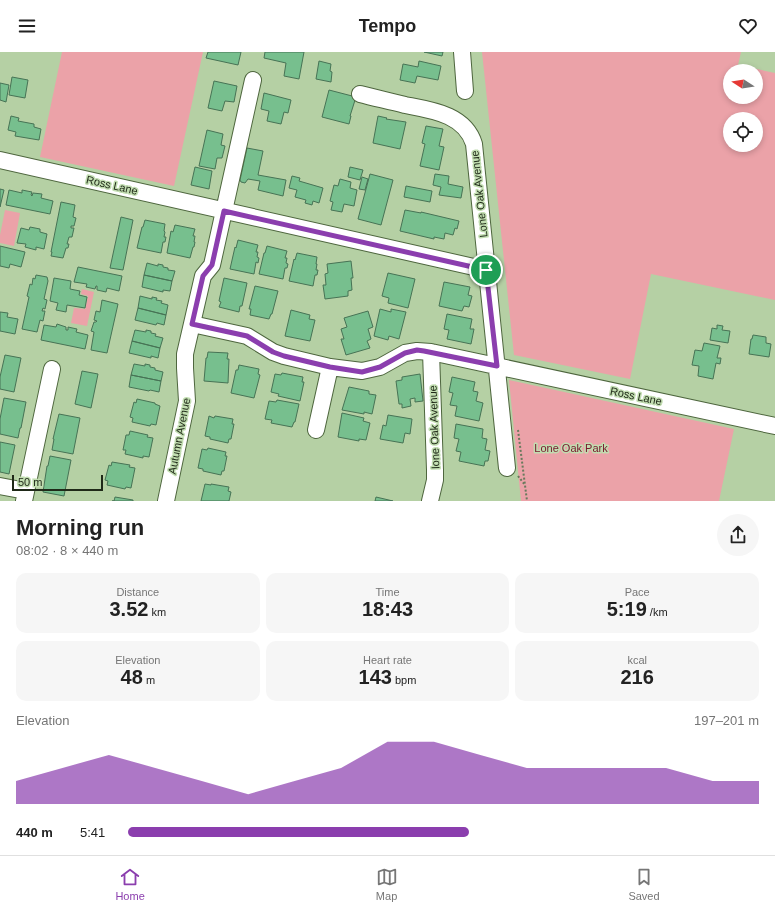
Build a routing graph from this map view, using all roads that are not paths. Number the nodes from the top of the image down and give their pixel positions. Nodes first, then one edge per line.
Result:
1 (462, 52) edge
2 (253, 80) dead end
3 (465, 91) dead end
4 (360, 94) dead end
5 (0, 160) edge
6 (224, 211) junction
7 (486, 270) junction
8 (192, 324) junction
9 (431, 352) junction
10 (497, 366) junction
11 (330, 367) junction
12 (52, 368) dead end
13 (775, 426) edge
14 (316, 430) dead end
15 (507, 468) dead end
16 (0, 486) edge
17 (25, 496) edge
18 (166, 501) edge
19 (430, 501) edge

1 - 3 street
2 - 6 street
4 - 7 street, Lone Oak Avenue
5 - 6 street, Ross Lane
6 - 7 street, Ross Lane
6 - 8 street, Autumn Avenue
7 - 10 street, Lone Oak Avenue
8 - 11 street, Ross Lane
8 - 18 street, Autumn Avenue
9 - 10 street, Ross Lane
9 - 11 street, Ross Lane
9 - 19 street, lone Oak Avenue
10 - 13 street, Ross Lane
10 - 15 street, Lone Oak Avenue
11 - 14 street
12 - 17 street
16 - 17 street

